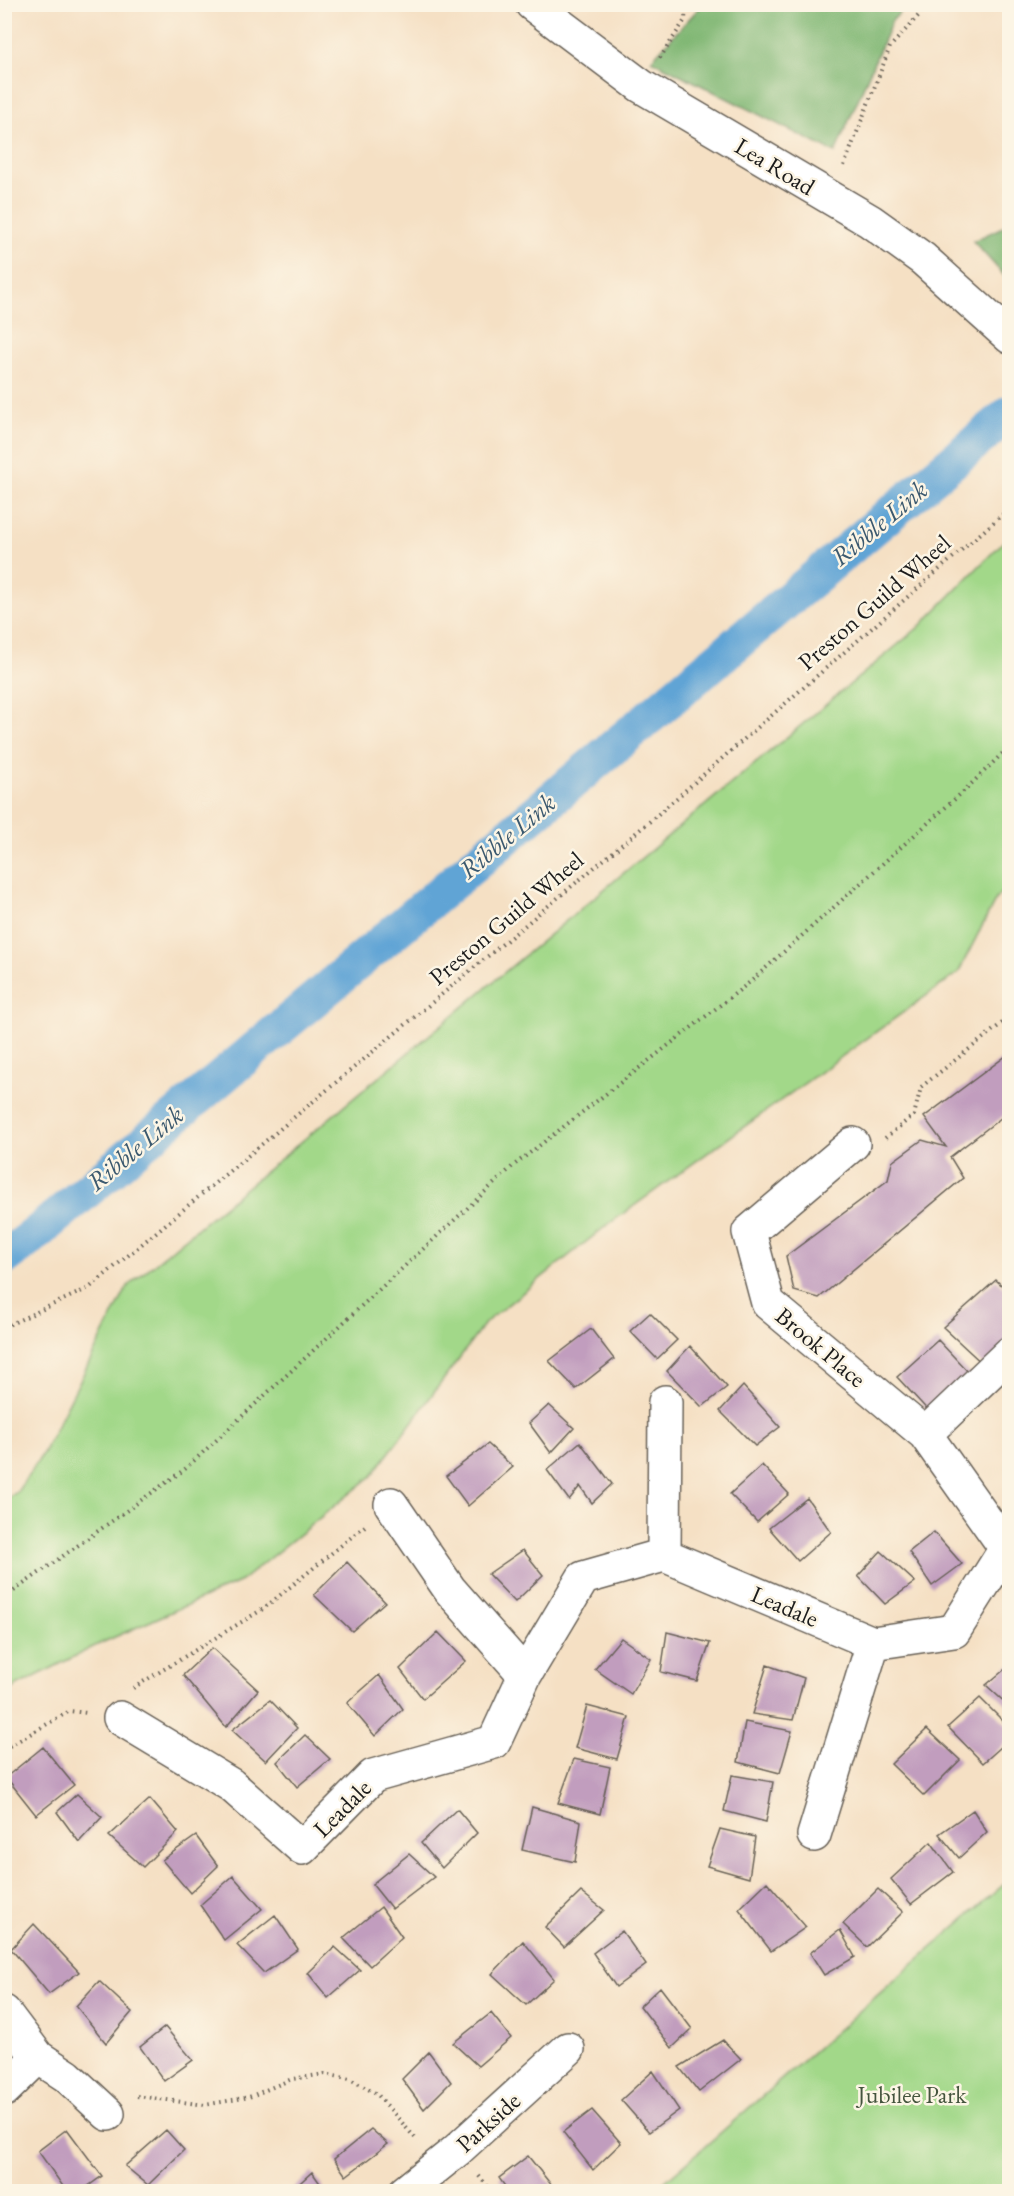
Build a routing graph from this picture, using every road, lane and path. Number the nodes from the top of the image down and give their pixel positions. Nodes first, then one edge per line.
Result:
1 (532, 4) edge
2 (686, 4) edge
3 (929, 4) edge
4 (641, 86) junction
5 (831, 199) junction
6 (1010, 337) edge
7 (1010, 508) edge
8 (1010, 746) edge
9 (1010, 1017) edge
10 (853, 1144) joint
11 (4, 1327) edge
12 (1010, 1353) edge
13 (665, 1402) dead end
14 (925, 1434) junction
15 (391, 1504) joint
16 (1007, 1552) edge
17 (664, 1555) junction
18 (4, 1598) edge
19 (873, 1643) junction
20 (525, 1675) junction
21 (120, 1718) junction
22 (4, 1749) edge
23 (814, 1834) dead end
24 (4, 2012) edge
25 (568, 2049) dead end
26 (38, 2057) junction
27 (4, 2090) edge
28 (99, 2105) joint
29 (439, 2165) junction
30 (405, 2192) edge

1 - 4 street, Lea Road
2 - 4 path
3 - 5 path
4 - 5 street, Lea Road
5 - 6 street, Lea Road
7 - 11 path, Preston Guild Wheel
8 - 18 path
9 - 10 path
10 - 14 street, Brook Place
12 - 14 street
13 - 17 street
14 - 16 street
15 - 20 street
15 - 21 path
16 - 19 street
17 - 19 street, Leadale
17 - 20 street, Leadale
19 - 23 street
20 - 21 street, Leadale
21 - 22 path
24 - 26 street
25 - 29 street, Parkside
26 - 27 street
26 - 28 street
28 - 29 path
29 - 30 street, Parkside

